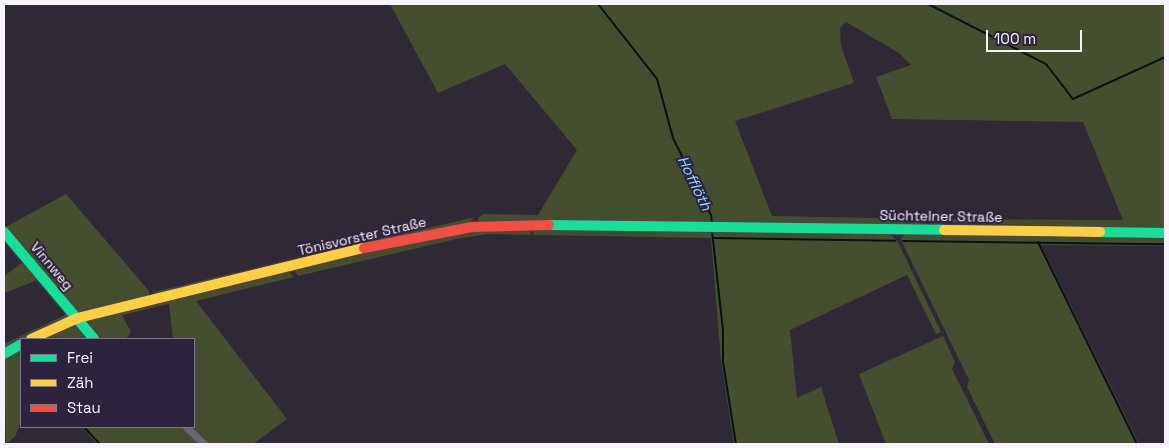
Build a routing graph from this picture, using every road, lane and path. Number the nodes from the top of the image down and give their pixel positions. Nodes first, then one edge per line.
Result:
1 (713, 226) joint
2 (4, 232) edge
3 (1165, 233) edge
4 (78, 318) junction
5 (33, 338) edge
6 (93, 338) edge
7 (20, 345) edge
8 (4, 354) edge
9 (187, 428) edge
10 (204, 444) edge

1 - 3 main road, Süchtelner Straße
1 - 4 main road, Tönisvorster Straße
2 - 4 main road, Vinnweg
4 - 5 main road, Tönisvorster Straße
4 - 6 main road, Vinnweg
7 - 8 main road
9 - 10 street

